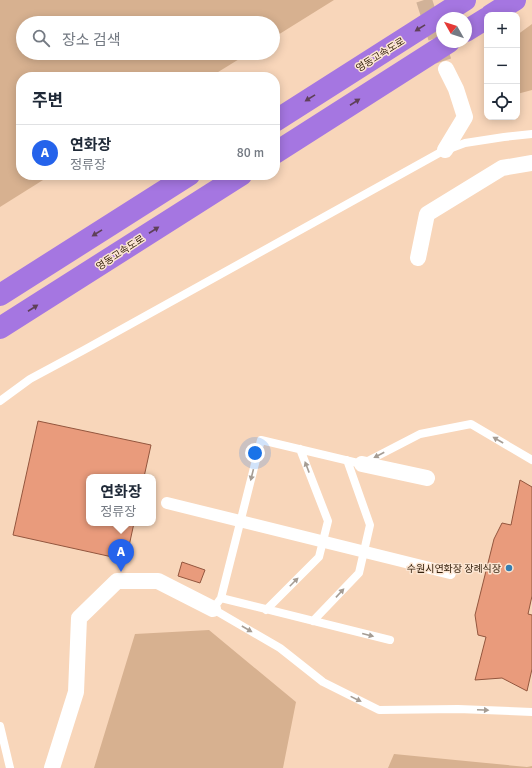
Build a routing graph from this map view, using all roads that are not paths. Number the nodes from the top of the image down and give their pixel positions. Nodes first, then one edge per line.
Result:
1 (465, 0) edge
2 (515, 0) edge
3 (496, 12) edge
4 (484, 20) edge
5 (472, 27) edge
6 (440, 48) edge
7 (446, 69) tunnel mouth
8 (280, 118) edge
9 (532, 134) edge
10 (280, 150) edge
11 (445, 150) junction
12 (532, 164) edge
13 (181, 180) edge
14 (233, 180) edge
15 (418, 258) dead end
16 (0, 295) edge
17 (0, 328) edge
18 (0, 401) edge
19 (300, 449) junction
20 (532, 460) edge
21 (355, 462) junction
22 (427, 478) dead end
23 (167, 503) dead end
24 (450, 572) dead end
25 (217, 604) junction
26 (266, 610) junction
27 (313, 621) junction
28 (390, 640) dead end
29 (532, 712) edge
30 (0, 726) edge
31 (10, 768) edge
32 (52, 768) edge

1 -> 8 highway, 영동고속도로
2 - 3 highway
4 - 5 highway
10 -> 6 highway
7 - 11 street
9 - 11 lane
11 - 18 lane
12 - 15 street
13 -> 16 highway
17 -> 14 highway, 영동고속도로
19 - 21 lane
19 -> 25 lane
26 -> 19 lane
20 -> 21 lane
21 - 22 street
27 -> 21 lane
23 - 24 street
25 - 26 lane
25 -> 29 lane
25 - 32 street
26 - 27 lane
27 -> 28 lane
30 - 31 lane

